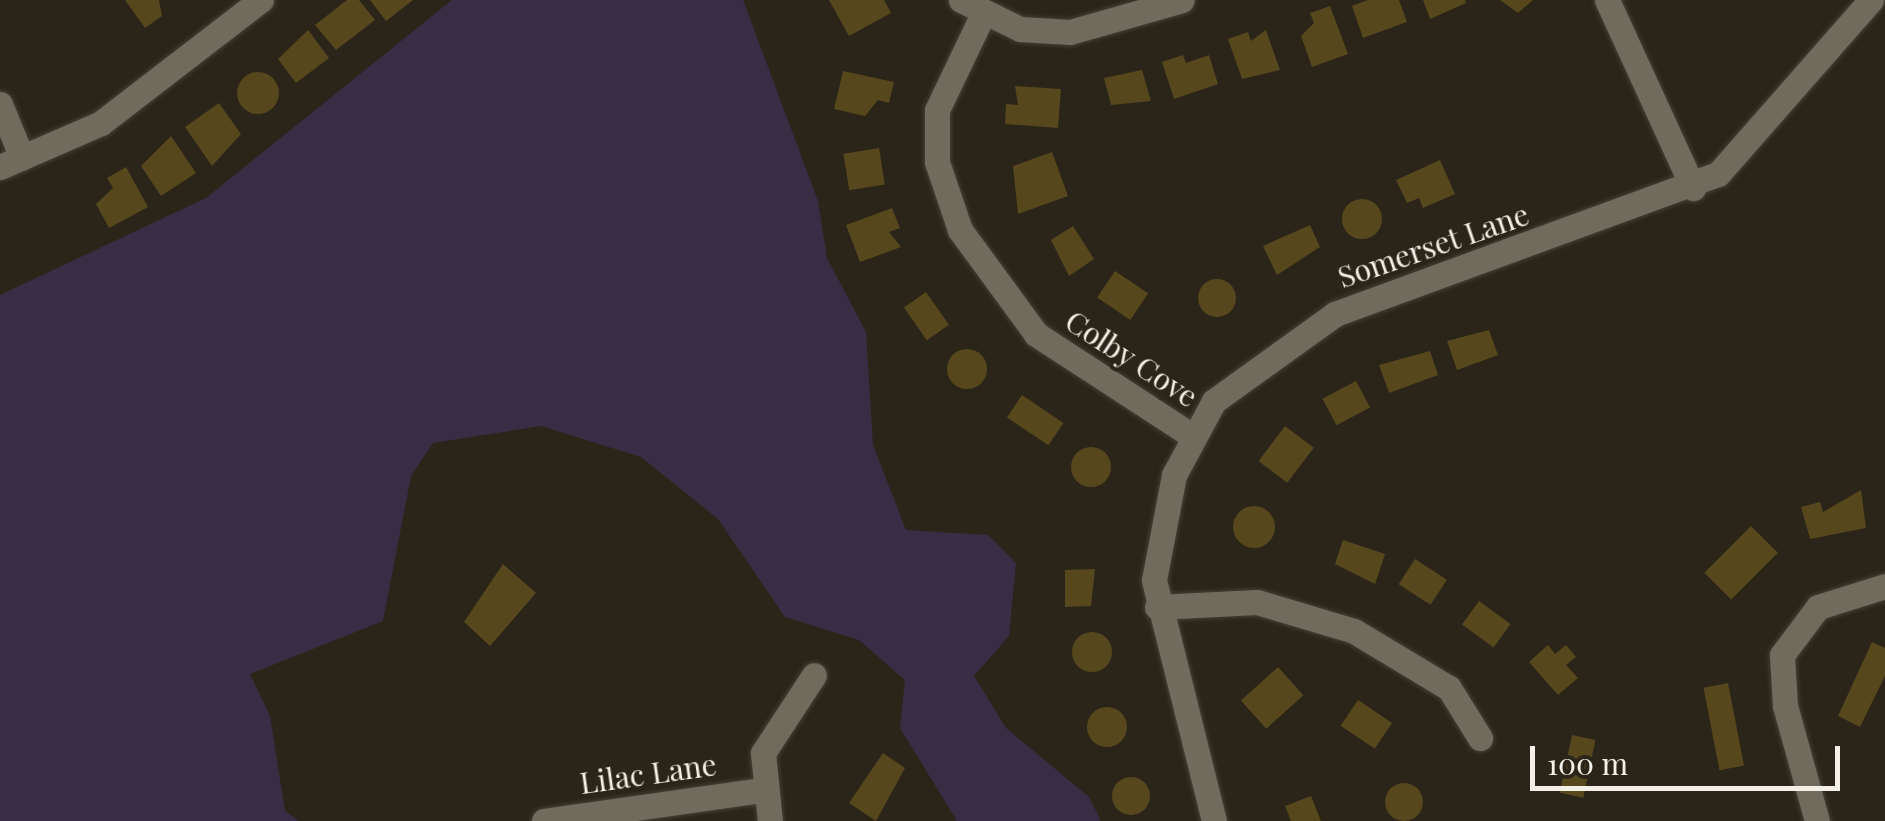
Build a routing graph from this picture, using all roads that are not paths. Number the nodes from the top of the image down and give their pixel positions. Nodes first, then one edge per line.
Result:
1 (261, 0) edge
2 (961, 0) edge
3 (1182, 0) edge
4 (1607, 0) edge
5 (1871, 0) edge
6 (982, 16) junction
7 (0, 104) edge
8 (11, 162) edge
9 (1694, 188) junction
10 (1191, 435) junction
11 (1885, 586) edge
12 (1157, 607) junction
13 (814, 674) dead end
14 (1480, 738) dead end
15 (761, 790) junction
16 (544, 821) edge
17 (770, 821) edge
18 (1214, 821) edge
19 (1817, 821) edge

1 - 8 street
2 - 6 street
3 - 6 street
4 - 9 street
5 - 9 street, Somerset Lane
6 - 10 street, Colby Cove
7 - 8 street
9 - 10 street, Somerset Lane
10 - 12 street, Somerset Lane
11 - 19 street
12 - 14 street
12 - 18 street, Somerset Lane
13 - 15 street
15 - 16 street, Lilac Lane
15 - 17 street

